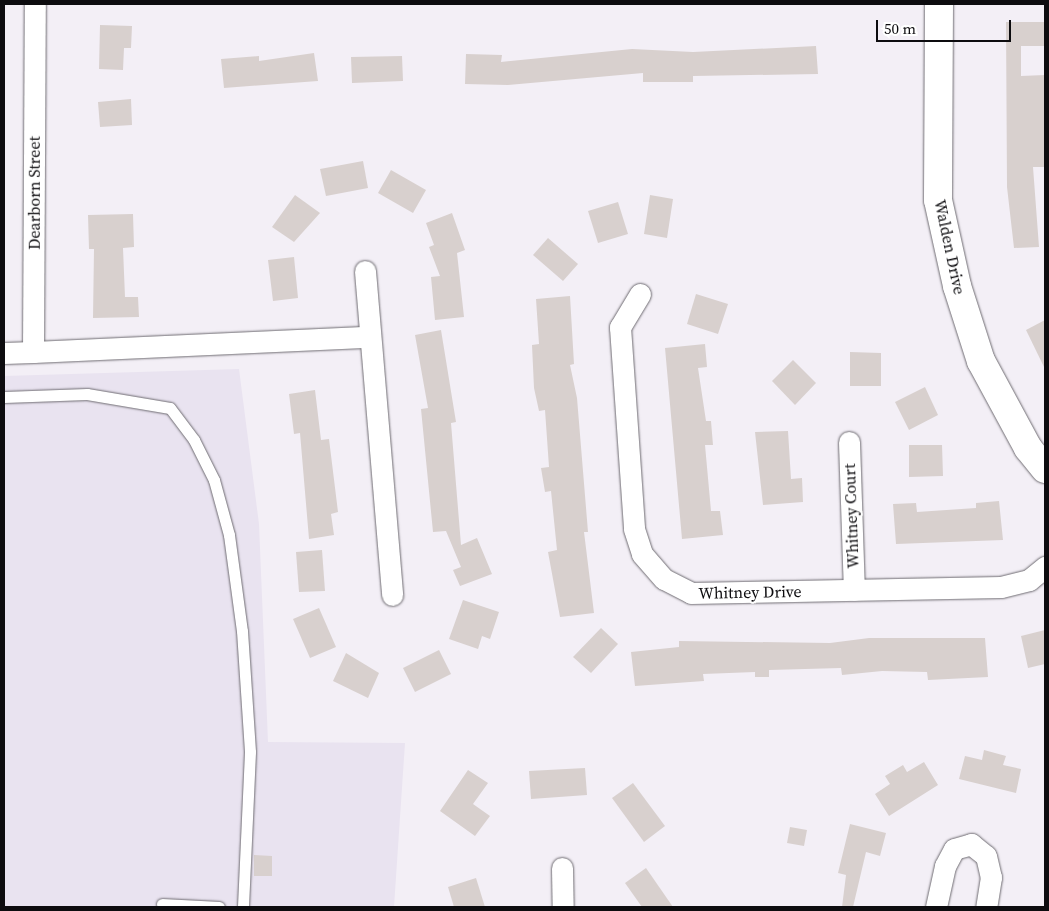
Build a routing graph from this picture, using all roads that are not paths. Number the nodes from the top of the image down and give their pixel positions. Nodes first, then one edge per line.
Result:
1 (35, 4) edge
2 (939, 4) edge
3 (365, 271) dead end
4 (640, 294) dead end
5 (369, 337) junction
6 (33, 352) junction
7 (4, 353) edge
8 (4, 397) edge
9 (849, 442) dead end
10 (1045, 468) edge
11 (1045, 567) edge
12 (854, 590) junction
13 (392, 595) dead end
14 (562, 868) dead end
15 (162, 904) dead end
16 (219, 907) edge
17 (243, 907) edge
18 (564, 907) edge
19 (936, 907) edge
20 (986, 907) edge

1 - 6 street, Dearborn Street
2 - 10 street, Walden Drive
3 - 5 street
4 - 12 street, Whitney Drive
5 - 6 street
5 - 13 street
6 - 7 street
8 - 17 lane
9 - 12 street, Whitney Court
11 - 12 street, Whitney Drive
14 - 18 street
15 - 16 lane
19 - 20 street

